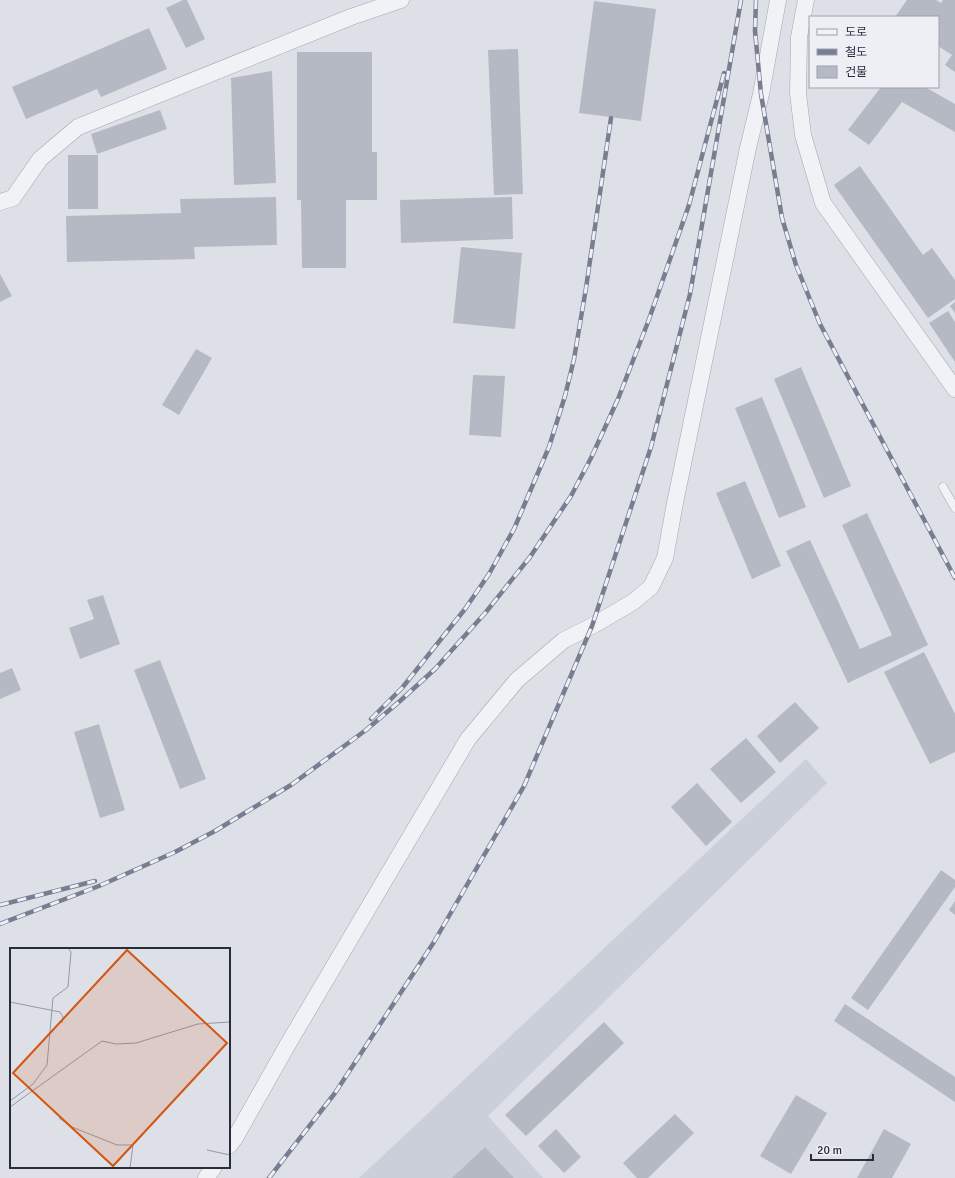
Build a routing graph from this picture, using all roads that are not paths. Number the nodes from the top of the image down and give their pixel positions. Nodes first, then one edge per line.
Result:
1 (401, 0) edge
2 (778, 0) edge
3 (806, 0) edge
4 (0, 202) edge
5 (955, 389) edge
6 (943, 487) dead end
7 (955, 508) edge
8 (230, 1145) edge
9 (213, 1168) edge
10 (206, 1178) edge

1 - 4 street
2 - 8 street
3 - 5 street
6 - 7 lane
9 - 10 street

